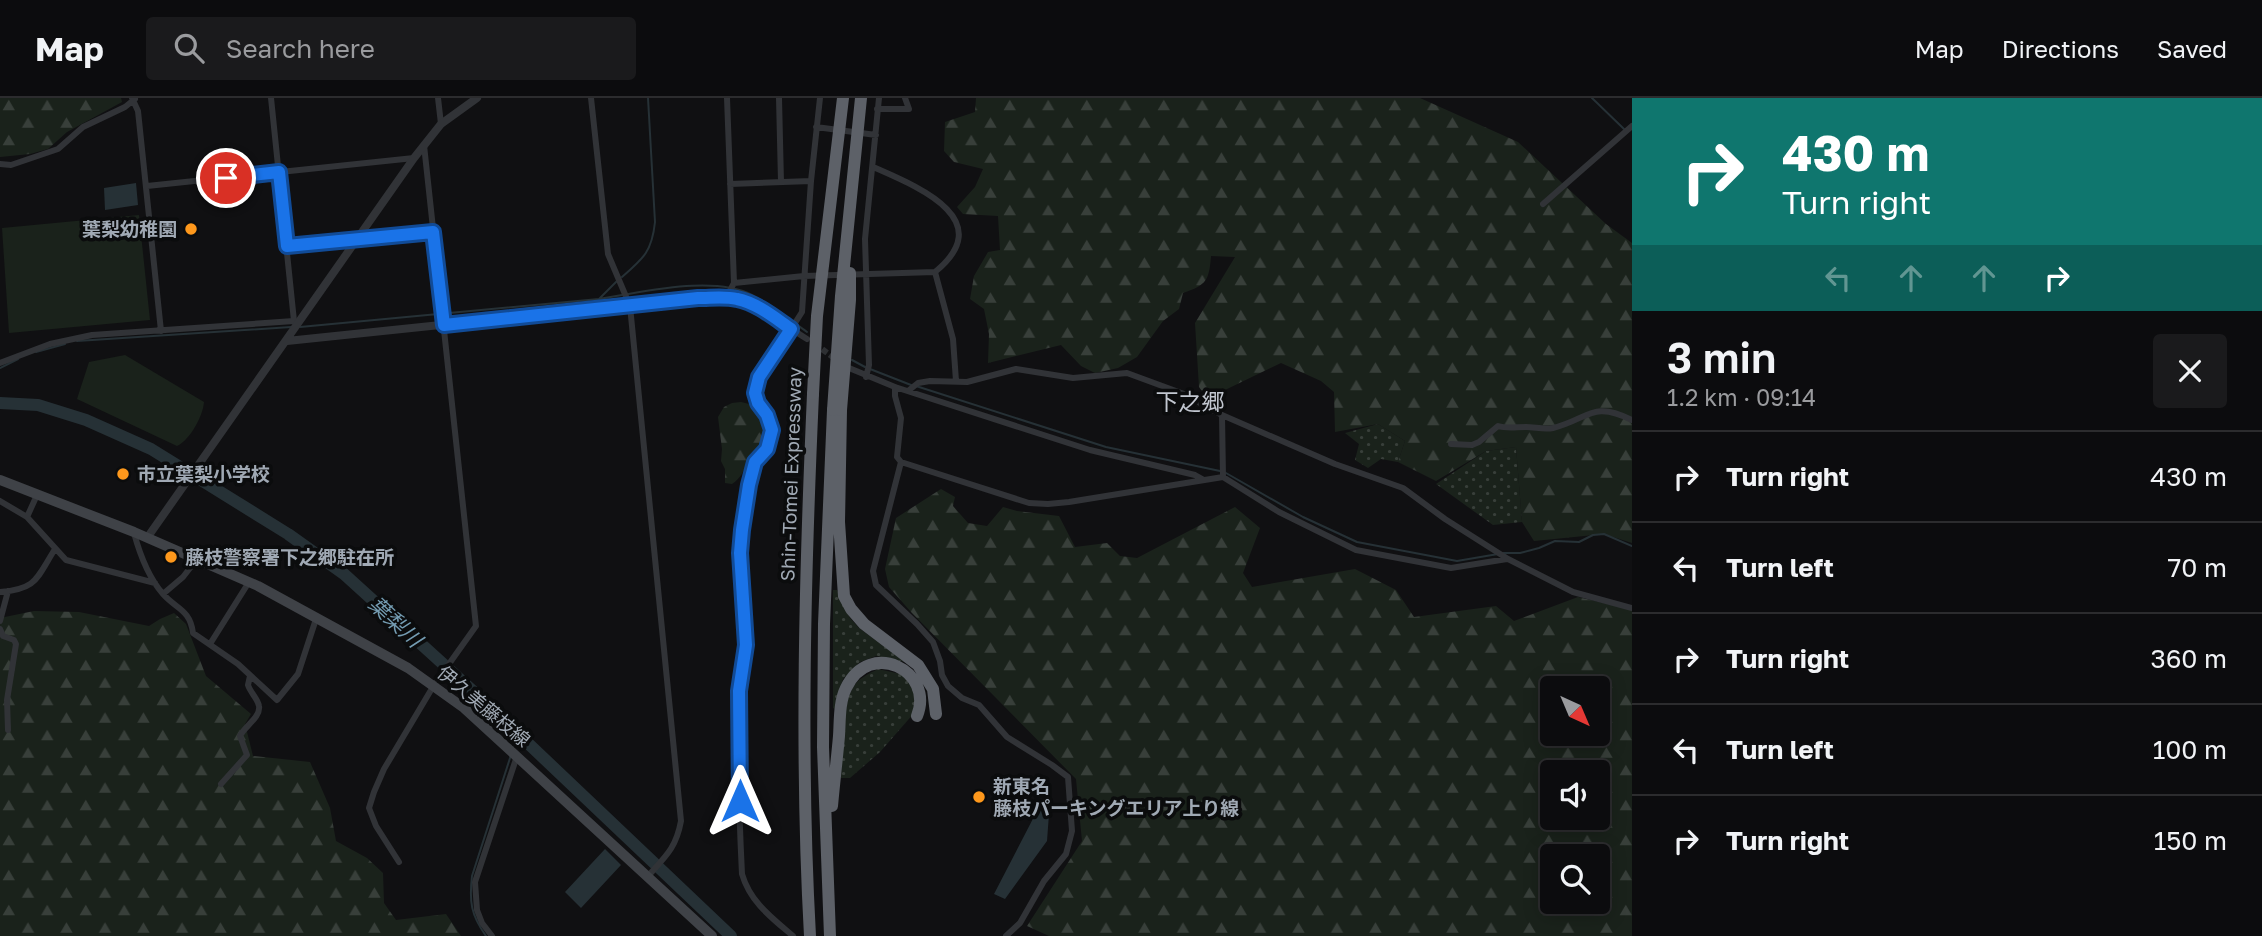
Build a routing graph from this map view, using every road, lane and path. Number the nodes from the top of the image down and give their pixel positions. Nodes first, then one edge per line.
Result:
1 (271, 98) edge
2 (438, 98) edge
3 (477, 98) edge
4 (591, 98) edge
5 (727, 98) edge
6 (779, 98) edge
7 (820, 98) edge
8 (843, 98) edge
9 (861, 98) edge
10 (879, 98) edge
11 (905, 98) edge
12 (134, 99) edge
13 (877, 109) junction
14 (441, 124) junction
15 (1632, 126) edge
16 (816, 127) junction
17 (876, 135) junction
18 (424, 145) junction
19 (414, 158) junction
20 (0, 164) edge
21 (873, 167) junction
22 (279, 172) junction
23 (811, 181) junction
24 (781, 182) junction
25 (730, 184) junction
26 (146, 186) junction
27 (1543, 204) dead end
28 (433, 232) junction
29 (356, 240) junction
30 (287, 246) junction
31 (935, 272) junction
32 (866, 274) junction
33 (804, 276) junction
34 (734, 284) junction
35 (726, 298) junction
36 (630, 306) junction
37 (296, 322) junction
38 (444, 325) junction
39 (791, 329) junction
40 (161, 331) junction
41 (807, 339) tunnel mouth
42 (287, 341) junction
43 (0, 363) edge
44 (849, 368) dead end
45 (866, 376) junction
46 (956, 381) junction
47 (895, 387) junction
48 (908, 391) junction
49 (837, 410) junction
50 (1222, 415) junction
51 (1631, 417) edge
52 (1451, 444) dead end
53 (901, 462) junction
54 (1223, 477) junction
55 (0, 480) edge
56 (1204, 480) junction
57 (37, 495) junction
58 (0, 502) edge
59 (27, 517) junction
60 (134, 532) junction
61 (147, 538) junction
62 (55, 549) junction
63 (197, 559) junction
64 (1508, 559) junction
65 (248, 582) junction
66 (155, 583) junction
67 (4, 591) edge
68 (163, 594) junction
69 (1632, 608) edge
70 (316, 619) junction
71 (0, 621) edge
72 (0, 629) edge
73 (210, 644) junction
74 (250, 676) junction
75 (435, 682) junction
76 (936, 713) dead end
77 (917, 716) dead end
78 (8, 730) dead end
79 (517, 756) junction
80 (221, 784) dead end
81 (828, 851) junction
82 (399, 862) dead end
83 (648, 876) junction
84 (492, 936) edge
85 (712, 936) edge
86 (793, 936) edge
87 (810, 936) edge
88 (830, 936) edge
89 (1006, 936) edge

1 - 22 street
2 - 14 street
3 - 14 street
4 - 36 street
5 - 25 street
6 - 24 street
7 - 16 street
8 - 87 highway, Shin-Tomei Expressway, bridge
9 - 49 highway, Shin-Tomei Expressway, bridge
10 - 13 street
11 - 13 street
12 - 20 street
12 - 26 street
13 - 17 street
14 - 18 street
15 - 27 street
16 - 17 street
16 - 23 street
17 - 21 street
18 - 19 street
18 - 28 street
19 - 22 street
19 - 29 street
21 - 31 street
21 - 32 street
22 - 26 street
22 - 30 street
23 - 24 street
23 - 33 street
24 - 25 street
25 - 34 street
26 - 40 street
28 - 29 street
28 - 38 street
29 - 30 street
29 - 37 street
30 - 37 street
31 - 32 street
31 - 46 street
32 - 33 street
32 - 45 street
33 - 34 street
33 - 39 street
34 - 35 street
35 - 36 street
35 - 39 street
36 - 38 street
36 - 83 street
37 - 40 street
37 - 42 street
38 - 42 street
38 - 75 street
39 - 41 street
39 - 86 street
40 - 43 street
42 - 61 street
44 - 45 street
45 - 47 street
46 - 48 street
46 - 50 street
47 - 48 street
47 - 53 street
48 - 56 street
49 - 76 highway
49 - 81 highway, Shin-Tomei Expressway
50 - 54 street
50 - 64 street
51 - 52 street
53 - 56 street
53 - 89 street
54 - 56 street
54 - 64 street
55 - 57 main road, 伊久美藤枝線
57 - 59 street
57 - 60 main road, 伊久美藤枝線
58 - 59 street
59 - 62 street
60 - 61 main road, 伊久美藤枝線
60 - 66 street
61 - 63 main road, 伊久美藤枝線
62 - 66 street
62 - 67 street
63 - 65 main road, 伊久美藤枝線
63 - 68 street
64 - 69 street
65 - 70 main road, 伊久美藤枝線
65 - 73 street
66 - 68 street
67 - 71 street
68 - 73 street
70 - 74 street
70 - 75 main road, 伊久美藤枝線
72 - 78 street
73 - 74 street
74 - 80 street
75 - 79 main road, 伊久美藤枝線
75 - 82 street
77 - 81 highway
79 - 83 main road, 伊久美藤枝線
79 - 84 street
81 - 88 highway, Shin-Tomei Expressway
83 - 85 main road, 伊久美藤枝線

